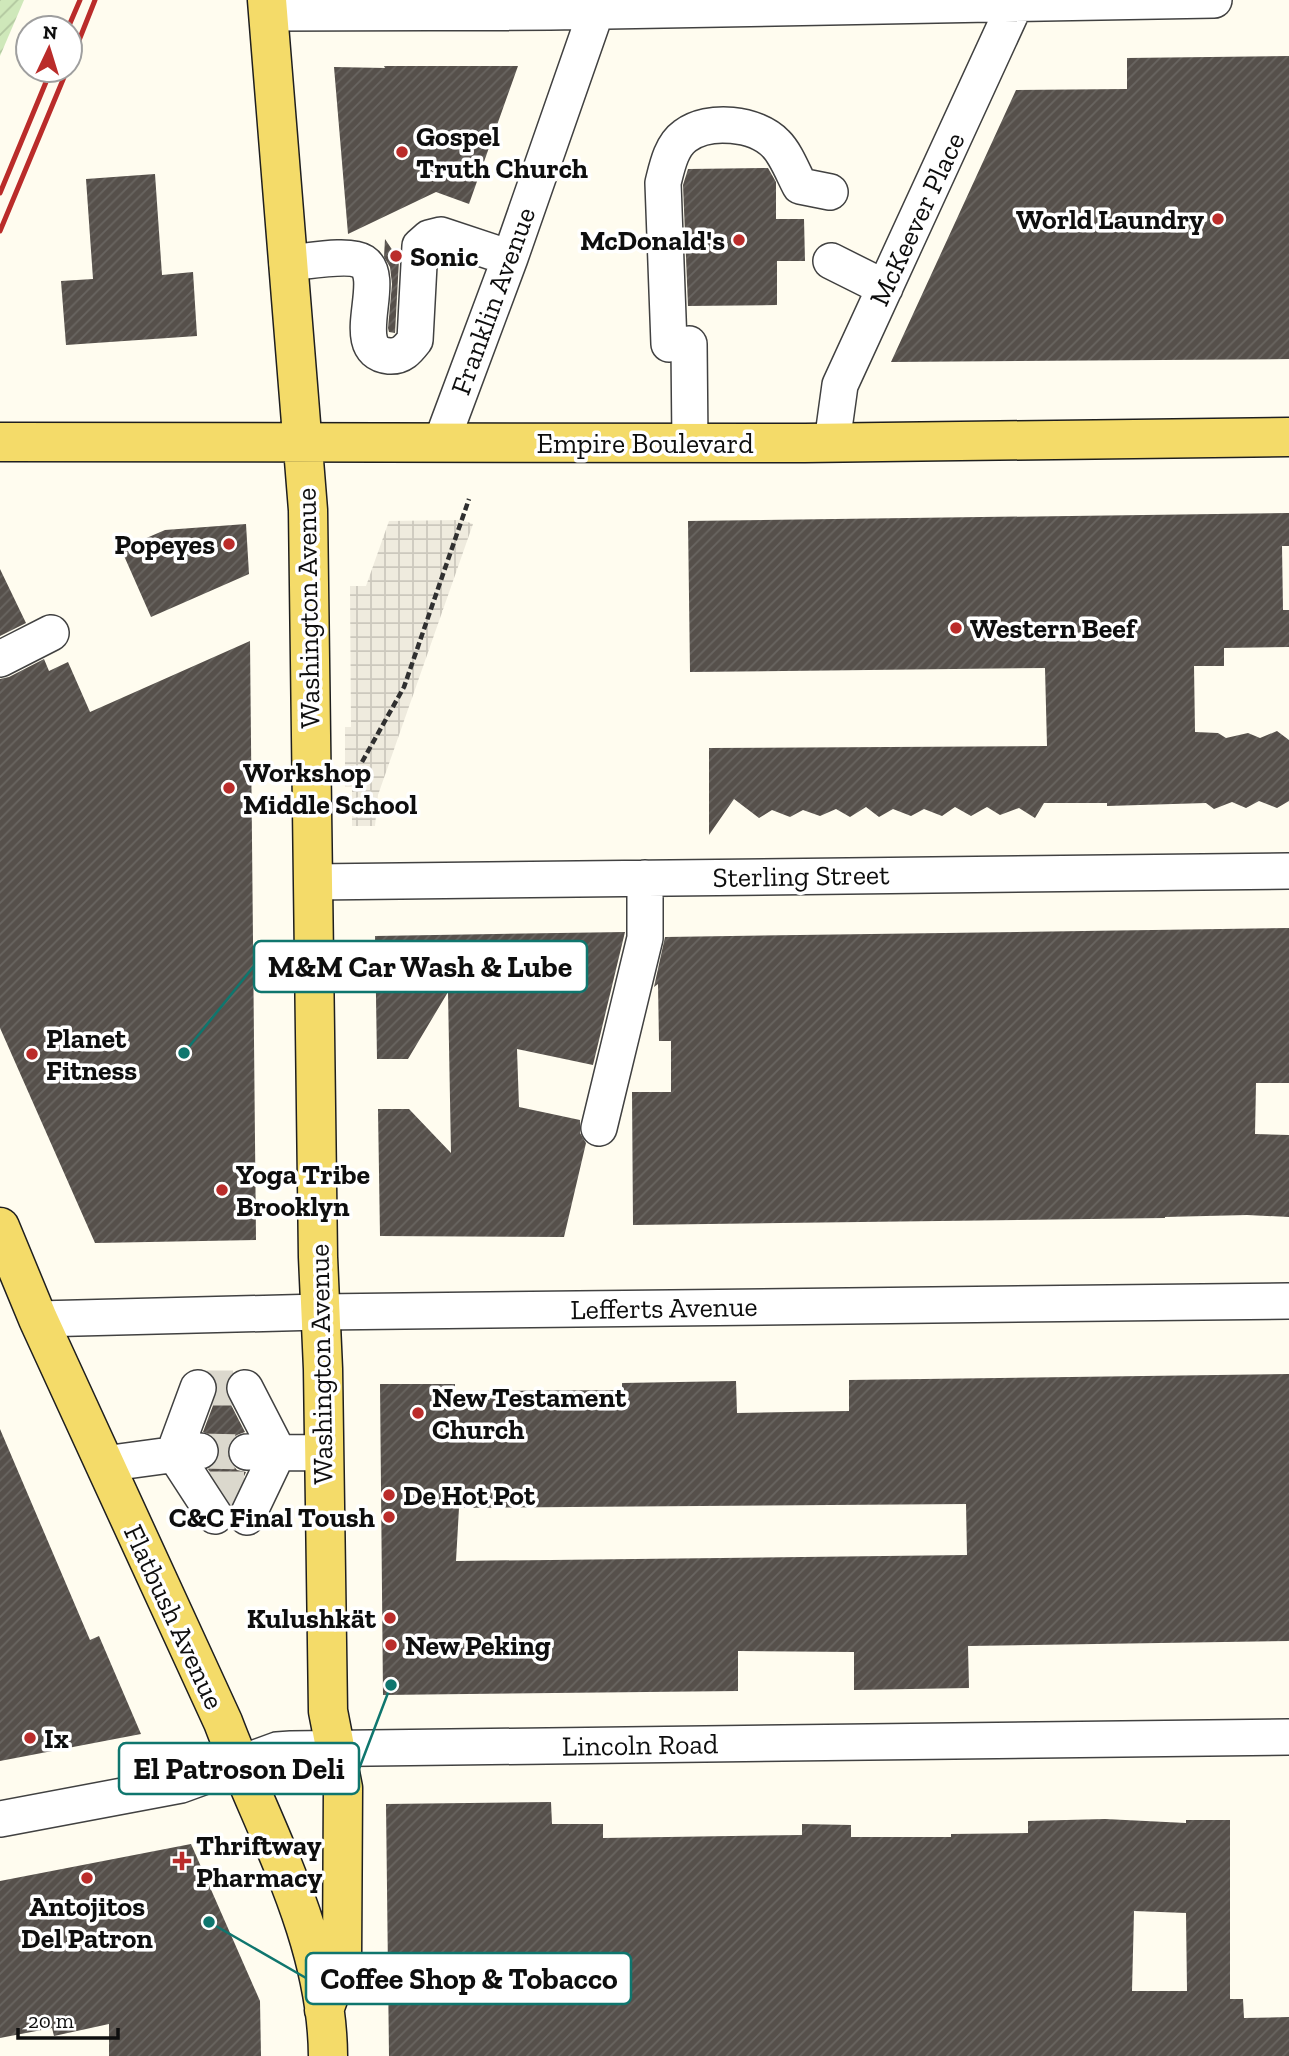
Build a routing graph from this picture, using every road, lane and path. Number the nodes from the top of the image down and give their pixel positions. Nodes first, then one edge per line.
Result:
1 (1214, 0) edge
2 (1016, 2) edge
3 (598, 5) edge
4 (268, 6) edge
5 (830, 192) dead end
6 (510, 258) junction
7 (831, 261) dead end
8 (287, 263) junction
9 (885, 288) junction
10 (1289, 437) edge
11 (0, 442) edge
12 (303, 442) junction
13 (441, 443) junction
14 (690, 443) junction
15 (832, 443) junction
16 (469, 499) dead end
17 (51, 633) dead end
18 (0, 659) edge
19 (362, 762) dead end
20 (1289, 871) edge
21 (645, 878) junction
22 (313, 882) junction
23 (599, 1128) dead end
24 (0, 1227) edge
25 (1289, 1301) edge
26 (320, 1312) junction
27 (38, 1319) junction
28 (244, 1398) dead end
29 (198, 1399) dead end
30 (187, 1452) junction
31 (262, 1452) junction
32 (323, 1453) junction
33 (104, 1464) junction
34 (1289, 1737) edge
35 (335, 1747) junction
36 (239, 1764) junction
37 (0, 1819) edge
38 (324, 2010) junction
39 (328, 2056) edge

1 - 2 street
2 - 3 street
2 - 9 street, McKeever Place
3 - 4 street
3 - 6 street, Franklin Avenue
4 - 8 main road, Washington Avenue
5 - 14 street
6 - 8 street
6 - 13 street, Franklin Avenue
7 - 9 street
8 - 12 main road, Washington Avenue
9 - 15 street, McKeever Place
10 - 15 main road, Empire Boulevard
11 - 12 main road, Empire Boulevard
12 - 13 main road, Empire Boulevard
12 - 22 main road, Washington Avenue
13 - 14 main road, Empire Boulevard
14 - 15 main road, Empire Boulevard
16 - 19 path
17 - 18 street
20 - 21 street, Sterling Street
21 - 22 street, Sterling Street
21 - 23 street
22 - 26 main road, Washington Avenue
24 - 27 main road, Flatbush Avenue
25 - 26 street, Lefferts Avenue
26 - 27 street, Lefferts Avenue
26 - 32 main road, Washington Avenue
27 - 33 main road, Flatbush Avenue
28 - 31 street
29 - 30 street
30 - 31 street
30 - 33 street
31 - 32 street
32 - 35 main road, Washington Avenue
33 - 36 main road, Flatbush Avenue
34 - 35 street, Lincoln Road
35 - 36 street, Lincoln Road
35 - 38 main road, Washington Avenue
36 - 37 street, Lincoln Road
36 - 38 main road, Flatbush Avenue
38 - 39 main road, Flatbush Avenue

